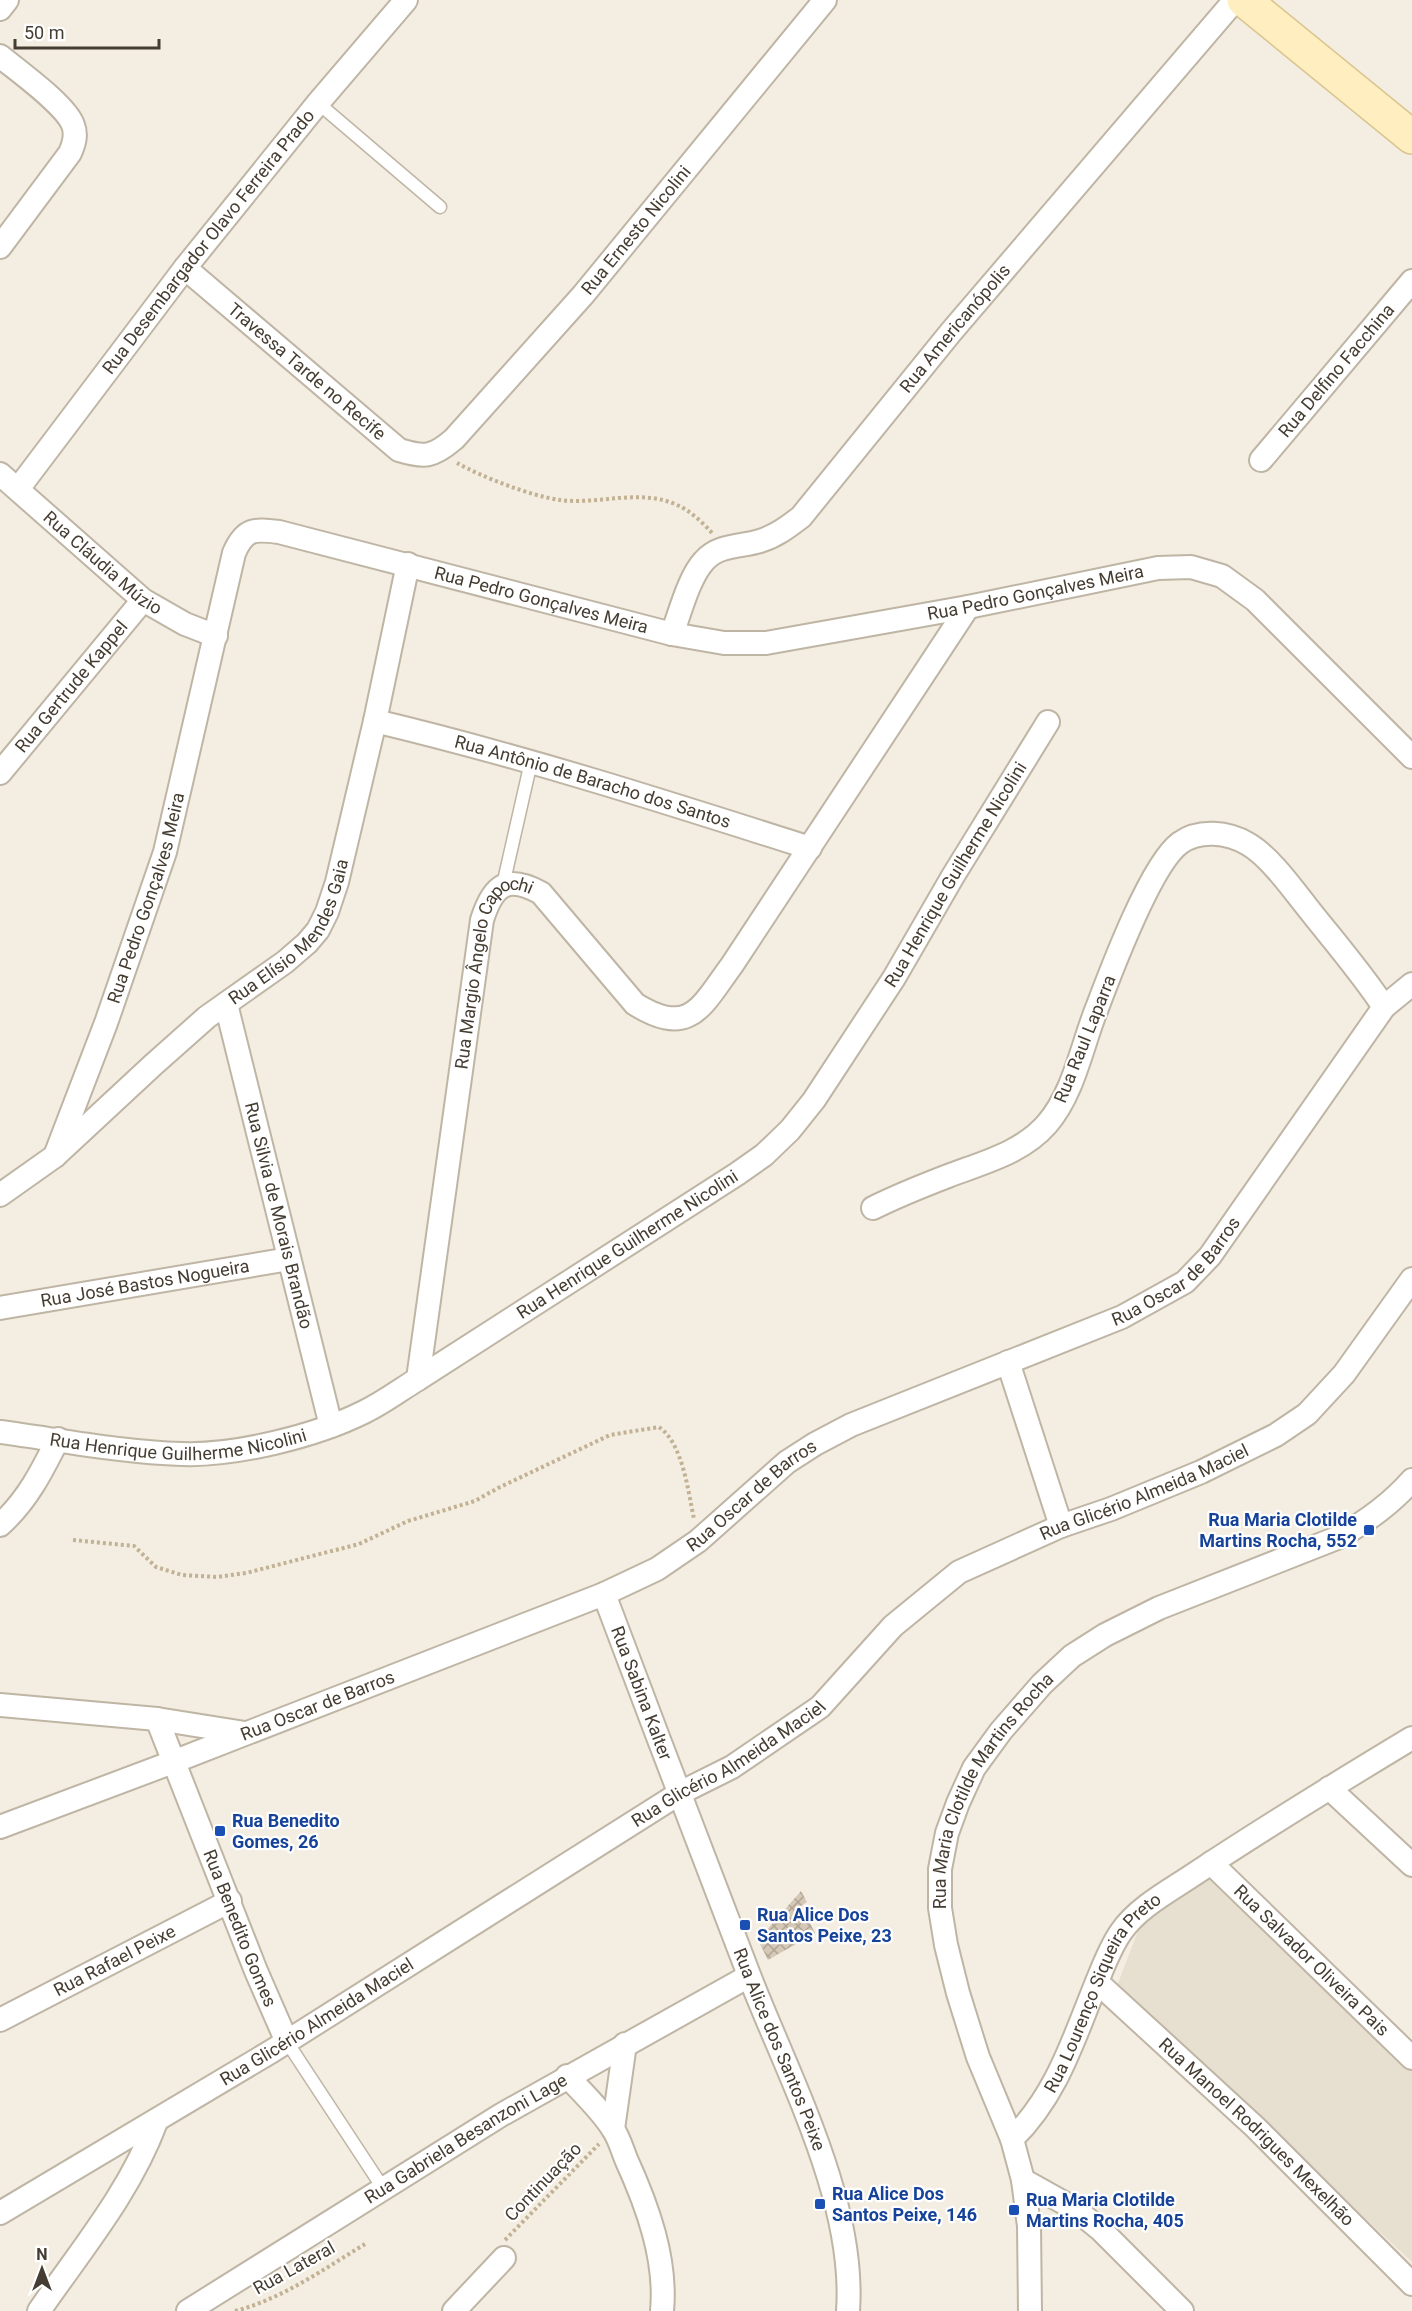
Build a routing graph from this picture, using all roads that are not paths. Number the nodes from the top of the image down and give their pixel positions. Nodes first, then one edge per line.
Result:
1 (7, 0) edge
2 (406, 0) edge
3 (825, 0) edge
4 (1235, 0) edge
5 (1244, 0) edge
6 (0, 9) edge
7 (0, 56) edge
8 (318, 103) junction
9 (1412, 137) edge
10 (441, 207) dead end
11 (0, 247) edge
12 (185, 268) junction
13 (1412, 281) edge
14 (438, 452) joint
15 (1261, 460) dead end
16 (0, 474) edge
17 (18, 489) junction
18 (408, 564) junction
19 (144, 600) junction
20 (968, 607) junction
21 (672, 634) junction
22 (216, 636) junction
23 (375, 721) junction
24 (1048, 722) dead end
25 (1412, 757) edge
26 (531, 762) junction
27 (0, 773) edge
28 (810, 848) junction
29 (503, 885) junction
30 (1412, 984) edge
31 (226, 1004) junction
32 (1384, 1007) junction
33 (55, 1156) junction
34 (0, 1196) edge
35 (873, 1208) dead end
36 (290, 1259) junction
37 (1412, 1279) edge
38 (0, 1308) edge
39 (1008, 1362) junction
40 (418, 1379) junction
41 (331, 1426) junction
42 (0, 1432) edge
43 (58, 1439) junction
44 (1412, 1480) edge
45 (0, 1525) edge
46 (1061, 1526) junction
47 (604, 1594) junction
48 (0, 1705) edge
49 (157, 1719) junction
50 (245, 1733) junction
51 (1412, 1738) edge
52 (173, 1762) junction
53 (1329, 1788) junction
54 (680, 1793) junction
55 (0, 1827) edge
56 (1211, 1863) junction
57 (1412, 1866) edge
58 (230, 1901) junction
59 (749, 1976) junction
60 (1097, 1982) junction
61 (0, 2020) edge
62 (287, 2042) junction
63 (625, 2044) junction
64 (1412, 2058) edge
65 (567, 2076) junction
66 (156, 2122) junction
67 (613, 2129) junction
68 (1012, 2139) junction
69 (1023, 2180) junction
70 (383, 2188) junction
71 (0, 2213) edge
72 (504, 2258) road end
73 (1412, 2284) edge
74 (39, 2311) edge
75 (188, 2311) edge
76 (454, 2311) edge
77 (662, 2311) edge
78 (848, 2311) edge
79 (1030, 2311) edge
80 (1182, 2311) edge

1 - 6 street
2 - 8 street, Rua Desembargador Olavo Ferreira Prado
3 - 14 street, Rua Ernesto Nicolini
4 - 21 street, Rua Americanópolis
5 - 9 main road
7 - 11 street
8 - 10 lane
8 - 12 street, Rua Desembargador Olavo Ferreira Prado
12 - 14 street, Travessa Tarde no Recife
12 - 17 street, Rua Desembargador Olavo Ferreira Prado
13 - 15 street, Rua Delfino Facchina
16 - 17 street, Rua Cláudia Múzio
17 - 19 street, Rua Cláudia Múzio
18 - 21 street, Rua Pedro Gonçalves Meira
18 - 22 street, Rua Pedro Gonçalves Meira
18 - 23 street, Rua Elísio Mendes Gaia
19 - 22 street, Rua Cláudia Múzio
19 - 27 street, Rua Gertrude Kappel
20 - 21 street, Rua Pedro Gonçalves Meira
20 - 25 street, Rua Pedro Gonçalves Meira
20 - 28 street, Rua Margio Ângelo Capochi
22 - 33 street, Rua Pedro Gonçalves Meira
23 - 26 street, Rua Antônio de Baracho dos Santos
23 - 31 street, Rua Elísio Mendes Gaia
24 - 40 street, Rua Henrique Guilherme Nicolini
26 - 28 street, Rua Antônio de Baracho dos Santos
26 - 29 lane
28 - 29 street, Rua Margio Ângelo Capochi
29 - 40 street, Rua Margio Ângelo Capochi
30 - 32 street, Rua Oscar de Barros
31 - 33 street, Rua Elísio Mendes Gaia
31 - 36 street, Rua Silvia de Morais Brandão
32 - 35 street, Rua Raul Laparra
32 - 39 street, Rua Oscar de Barros
33 - 34 street, Rua Elísio Mendes Gaia
36 - 38 street, Rua José Bastos Nogueira
36 - 41 street, Rua Silvia de Morais Brandão
37 - 46 street, Rua Glicério Almeida Maciel
39 - 46 street
39 - 47 street, Rua Oscar de Barros
40 - 41 street, Rua Henrique Guilherme Nicolini
41 - 43 street, Rua Henrique Guilherme Nicolini
42 - 43 street, Rua Henrique Guilherme Nicolini
43 - 45 street
44 - 68 street, Rua Maria Clotilde Martins Rocha
46 - 54 street, Rua Glicério Almeida Maciel
47 - 50 street, Rua Oscar de Barros
47 - 54 street, Rua Sabina Kalter
48 - 49 street
49 - 50 street
49 - 52 street, Rua Benedito Gomes
50 - 52 street, Rua Oscar de Barros
51 - 53 street, Rua Lourenço Siqueira Preto
52 - 55 street, Rua Oscar de Barros
52 - 58 street, Rua Benedito Gomes
53 - 56 street, Rua Lourenço Siqueira Preto
53 - 57 street
54 - 59 street, Rua Alice dos Santos Peixe
54 - 62 street, Rua Glicério Almeida Maciel
56 - 60 street, Rua Lourenço Siqueira Preto
56 - 64 street, Rua Salvador Oliveira Pais
58 - 61 street, Rua Rafael Peixe
58 - 62 street, Rua Benedito Gomes
59 - 63 street, Rua Gabriela Besanzoni Lage
59 - 78 street, Rua Alice dos Santos Peixe
60 - 68 street, Rua Lourenço Siqueira Preto
60 - 73 street, Rua Manoel Rodrigues Mexelhão
62 - 66 street, Rua Glicério Almeida Maciel
62 - 70 lane, Rua Benedito Gomes
63 - 65 street, Rua Gabriela Besanzoni Lage
63 - 67 street
65 - 67 street
65 - 70 street, Rua Gabriela Besanzoni Lage
66 - 71 street, Rua Glicério Almeida Maciel
66 - 74 street
67 - 77 street
68 - 69 street, Rua Maria Clotilde Martins Rocha
69 - 79 street, Rua Maria Clotilde Martins Rocha
69 - 80 street
70 - 75 street, Rua Gabriela Besanzoni Lage
72 - 76 street

